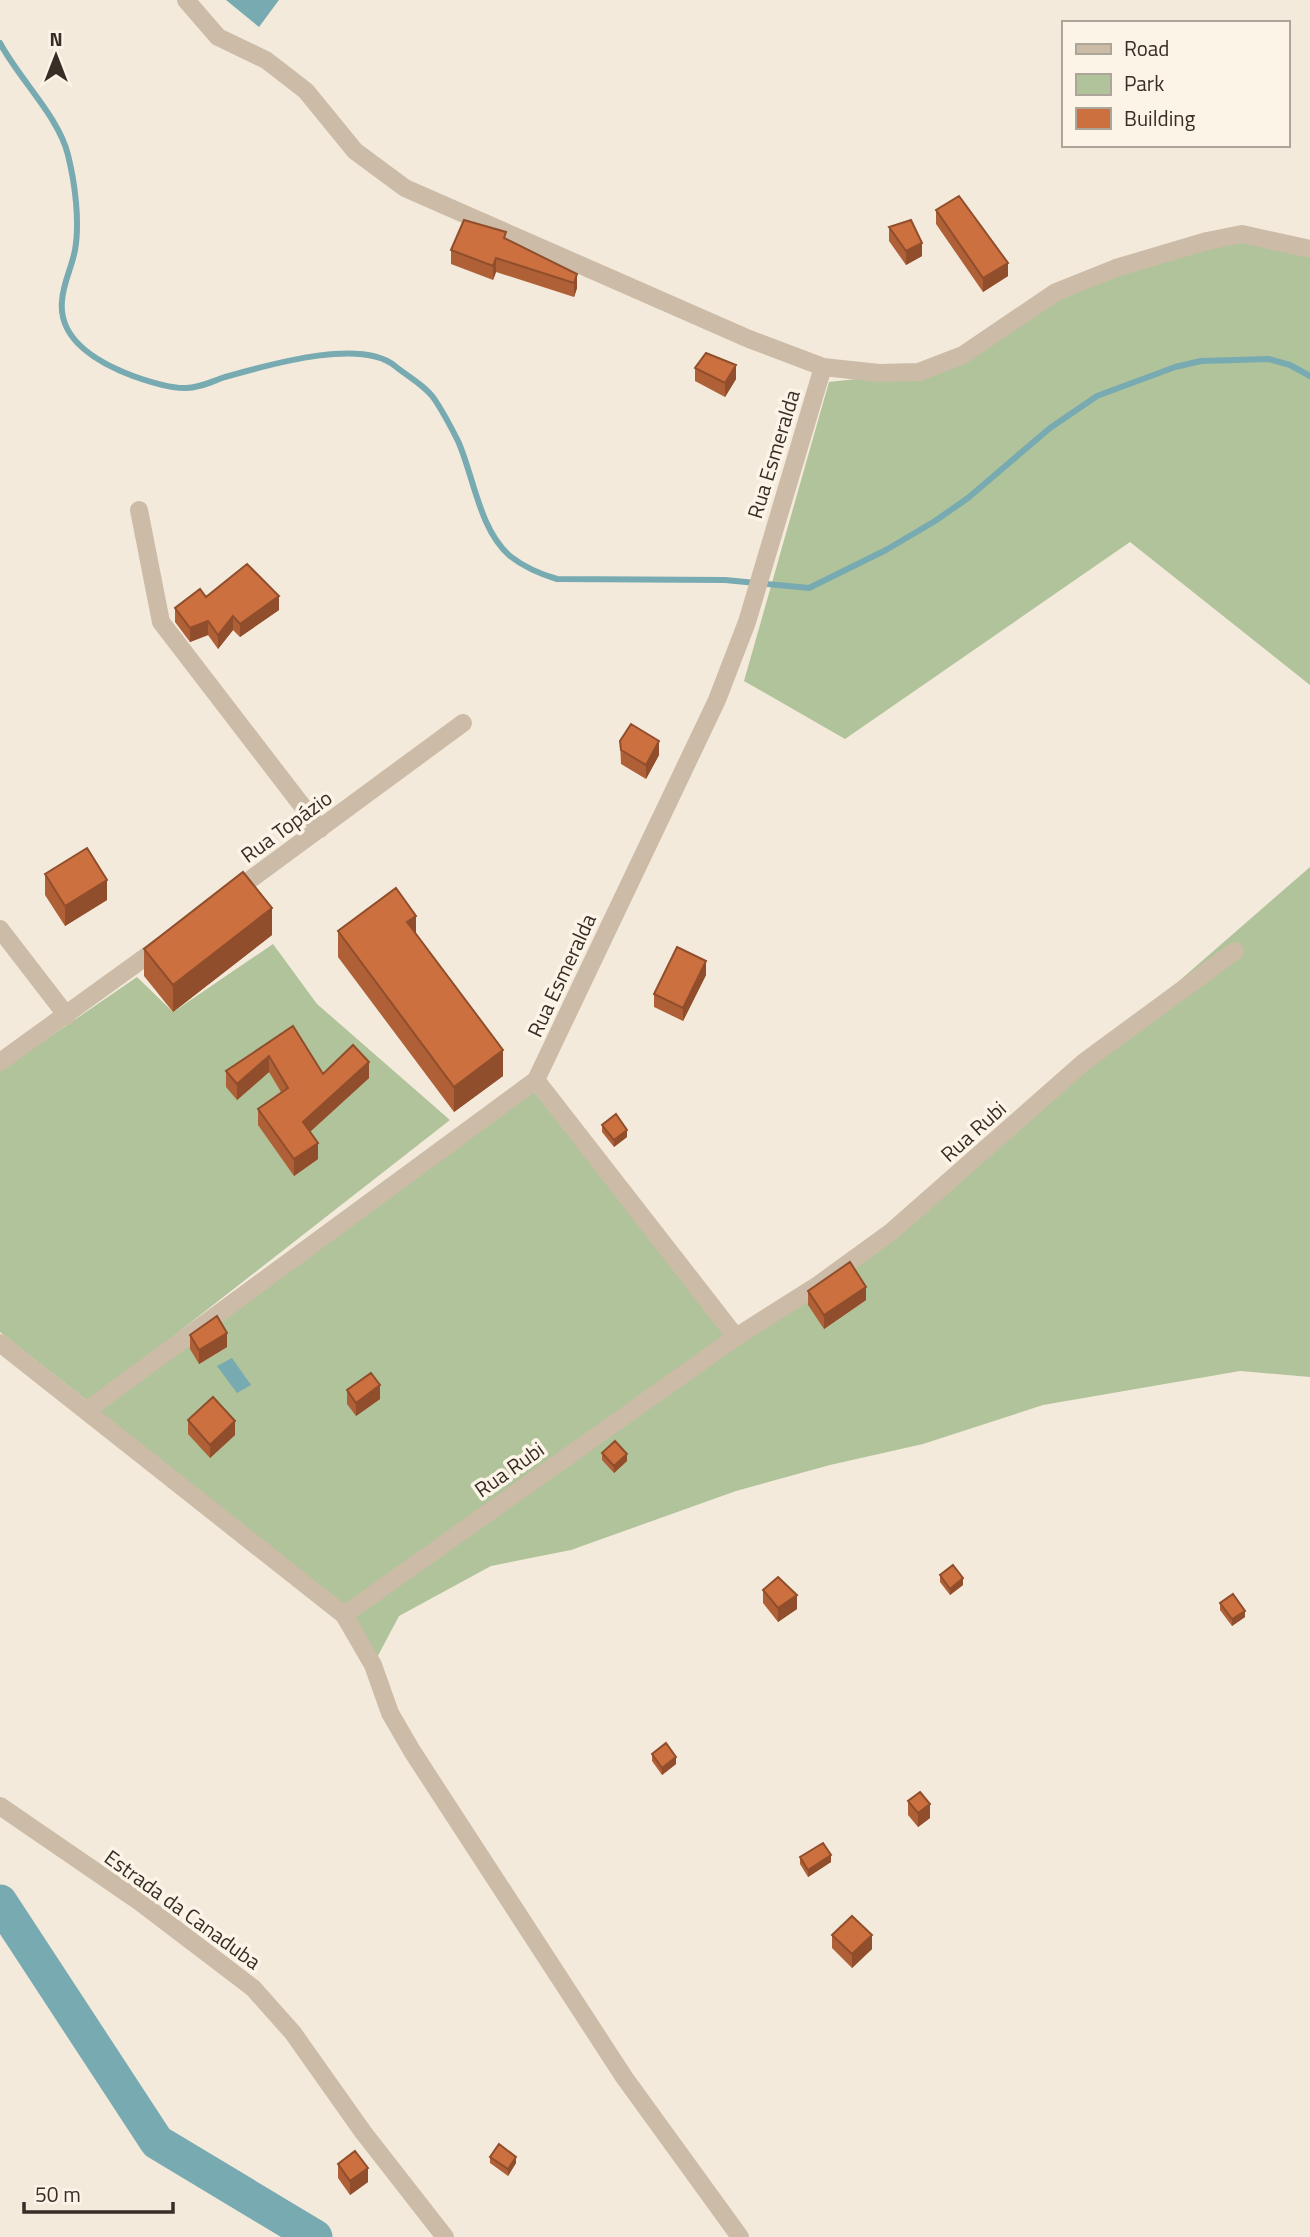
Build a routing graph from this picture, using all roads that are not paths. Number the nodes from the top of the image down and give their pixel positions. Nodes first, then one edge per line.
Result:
1 (186, 0) edge
2 (1310, 249) edge
3 (823, 367) junction
4 (139, 510) dead end
5 (463, 723) dead end
6 (320, 829) junction
7 (221, 902) edge
8 (0, 929) edge
9 (177, 934) edge
10 (1235, 951) dead end
11 (67, 1016) junction
12 (0, 1062) edge
13 (536, 1080) junction
14 (736, 1337) junction
15 (0, 1343) edge
16 (86, 1411) junction
17 (344, 1615) junction
18 (0, 1806) edge
19 (445, 2237) edge
20 (740, 2237) edge

1 - 3 street
2 - 3 street
3 - 13 street, Rua Esmeralda
4 - 6 street
5 - 6 street, Rua Topázio
6 - 7 street, Rua Topázio
8 - 11 street
9 - 11 street
10 - 14 street, Rua Rubi
11 - 12 street
13 - 14 street
13 - 16 street, Rua Esmeralda
14 - 17 street, Rua Rubi
15 - 16 street
16 - 17 street
17 - 20 street
18 - 19 street, Estrada da Canaduba

